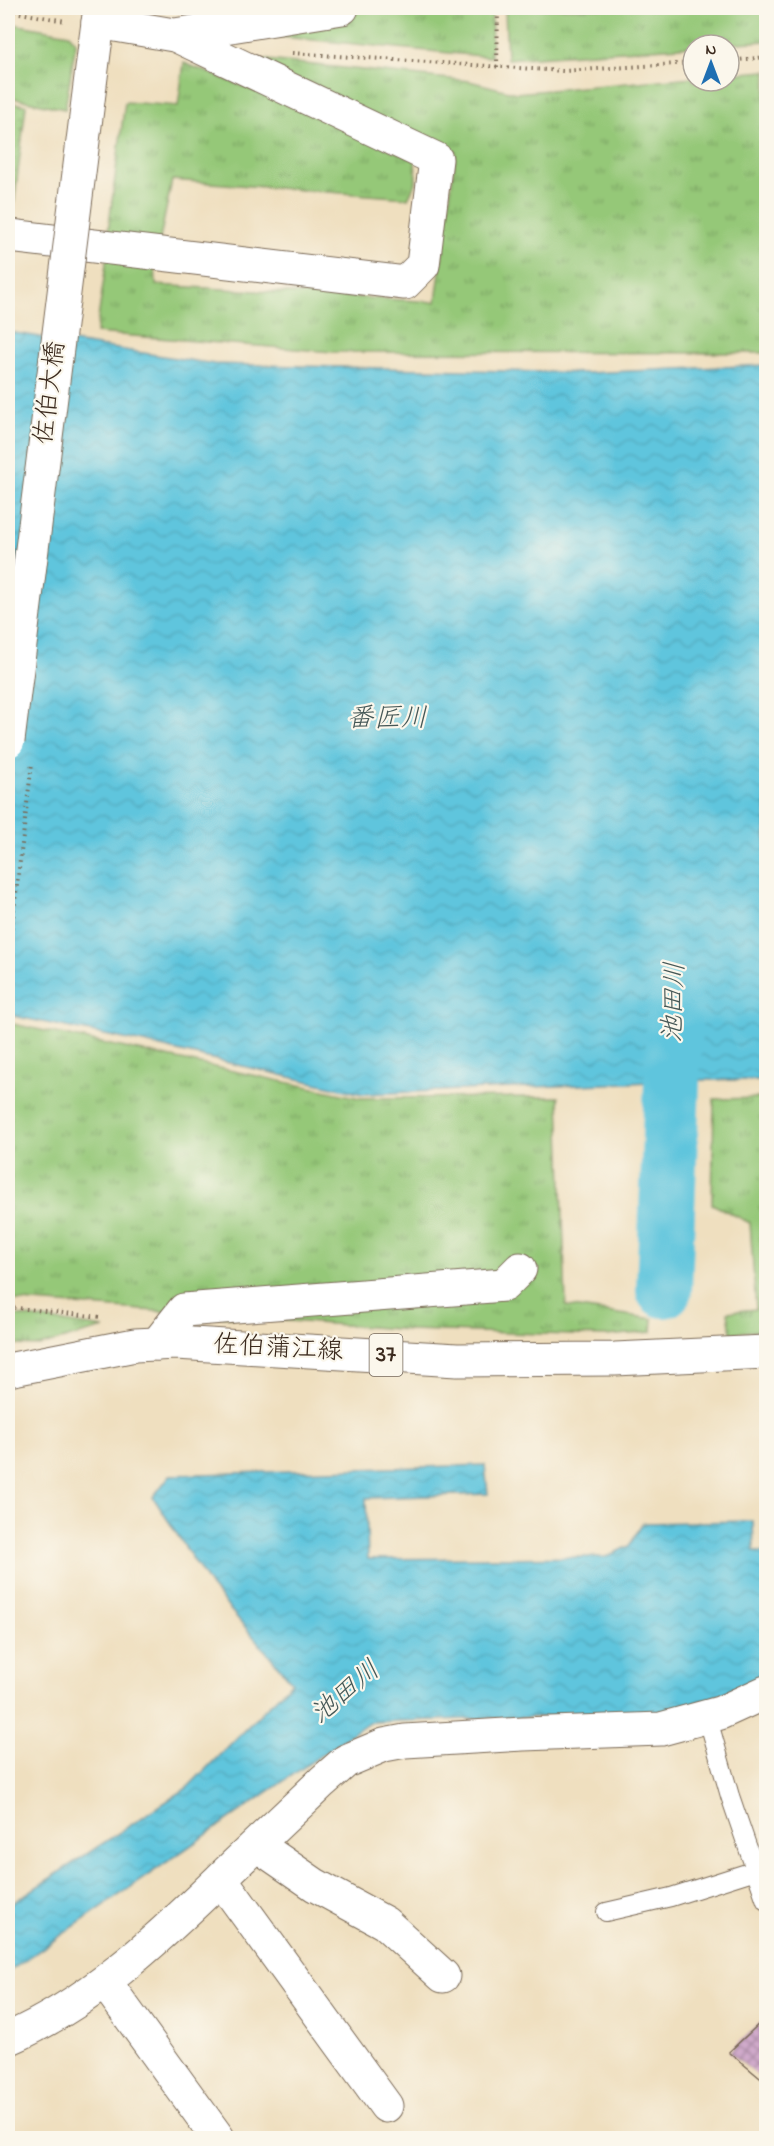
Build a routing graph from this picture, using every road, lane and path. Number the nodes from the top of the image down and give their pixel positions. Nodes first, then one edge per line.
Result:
1 (342, 8) edge
2 (498, 8) edge
3 (8, 11) edge
4 (55, 20) dead end
5 (98, 25) edge
6 (175, 35) junction
7 (249, 50) joint
8 (766, 57) edge
9 (741, 60) edge
10 (681, 64) edge
11 (497, 67) junction
12 (10, 236) dead end
13 (8, 741) edge
14 (26, 811) dead end
15 (8, 958) edge
16 (520, 1269) dead end
17 (157, 1344) junction
18 (766, 1352) edge
19 (8, 1370) edge
20 (766, 1692) edge
21 (707, 1716) junction
22 (257, 1845) junction
23 (756, 1870) junction
24 (220, 1879) junction
25 (766, 1901) edge
26 (606, 1912) dead end
27 (443, 1976) dead end
28 (105, 1982) junction
29 (8, 2039) edge
30 (386, 2106) dead end
31 (218, 2139) edge

1 - 6 street
2 - 11 path
3 - 4 path
5 - 6 street
5 - 13 street, 佐伯大橋, bridge
6 - 7 street
6 - 12 street
7 - 11 path
8 - 9 path
10 - 11 path
14 - 15 path
16 - 17 street
17 - 18 street, 佐伯蒲江線 / 37
17 - 19 street, 佐伯蒲江線 / 37
20 - 21 street
21 - 22 street
21 - 23 lane
22 - 24 street
22 - 27 street
23 - 25 lane
23 - 26 lane
24 - 28 street
24 - 30 street
28 - 29 street
28 - 31 street

